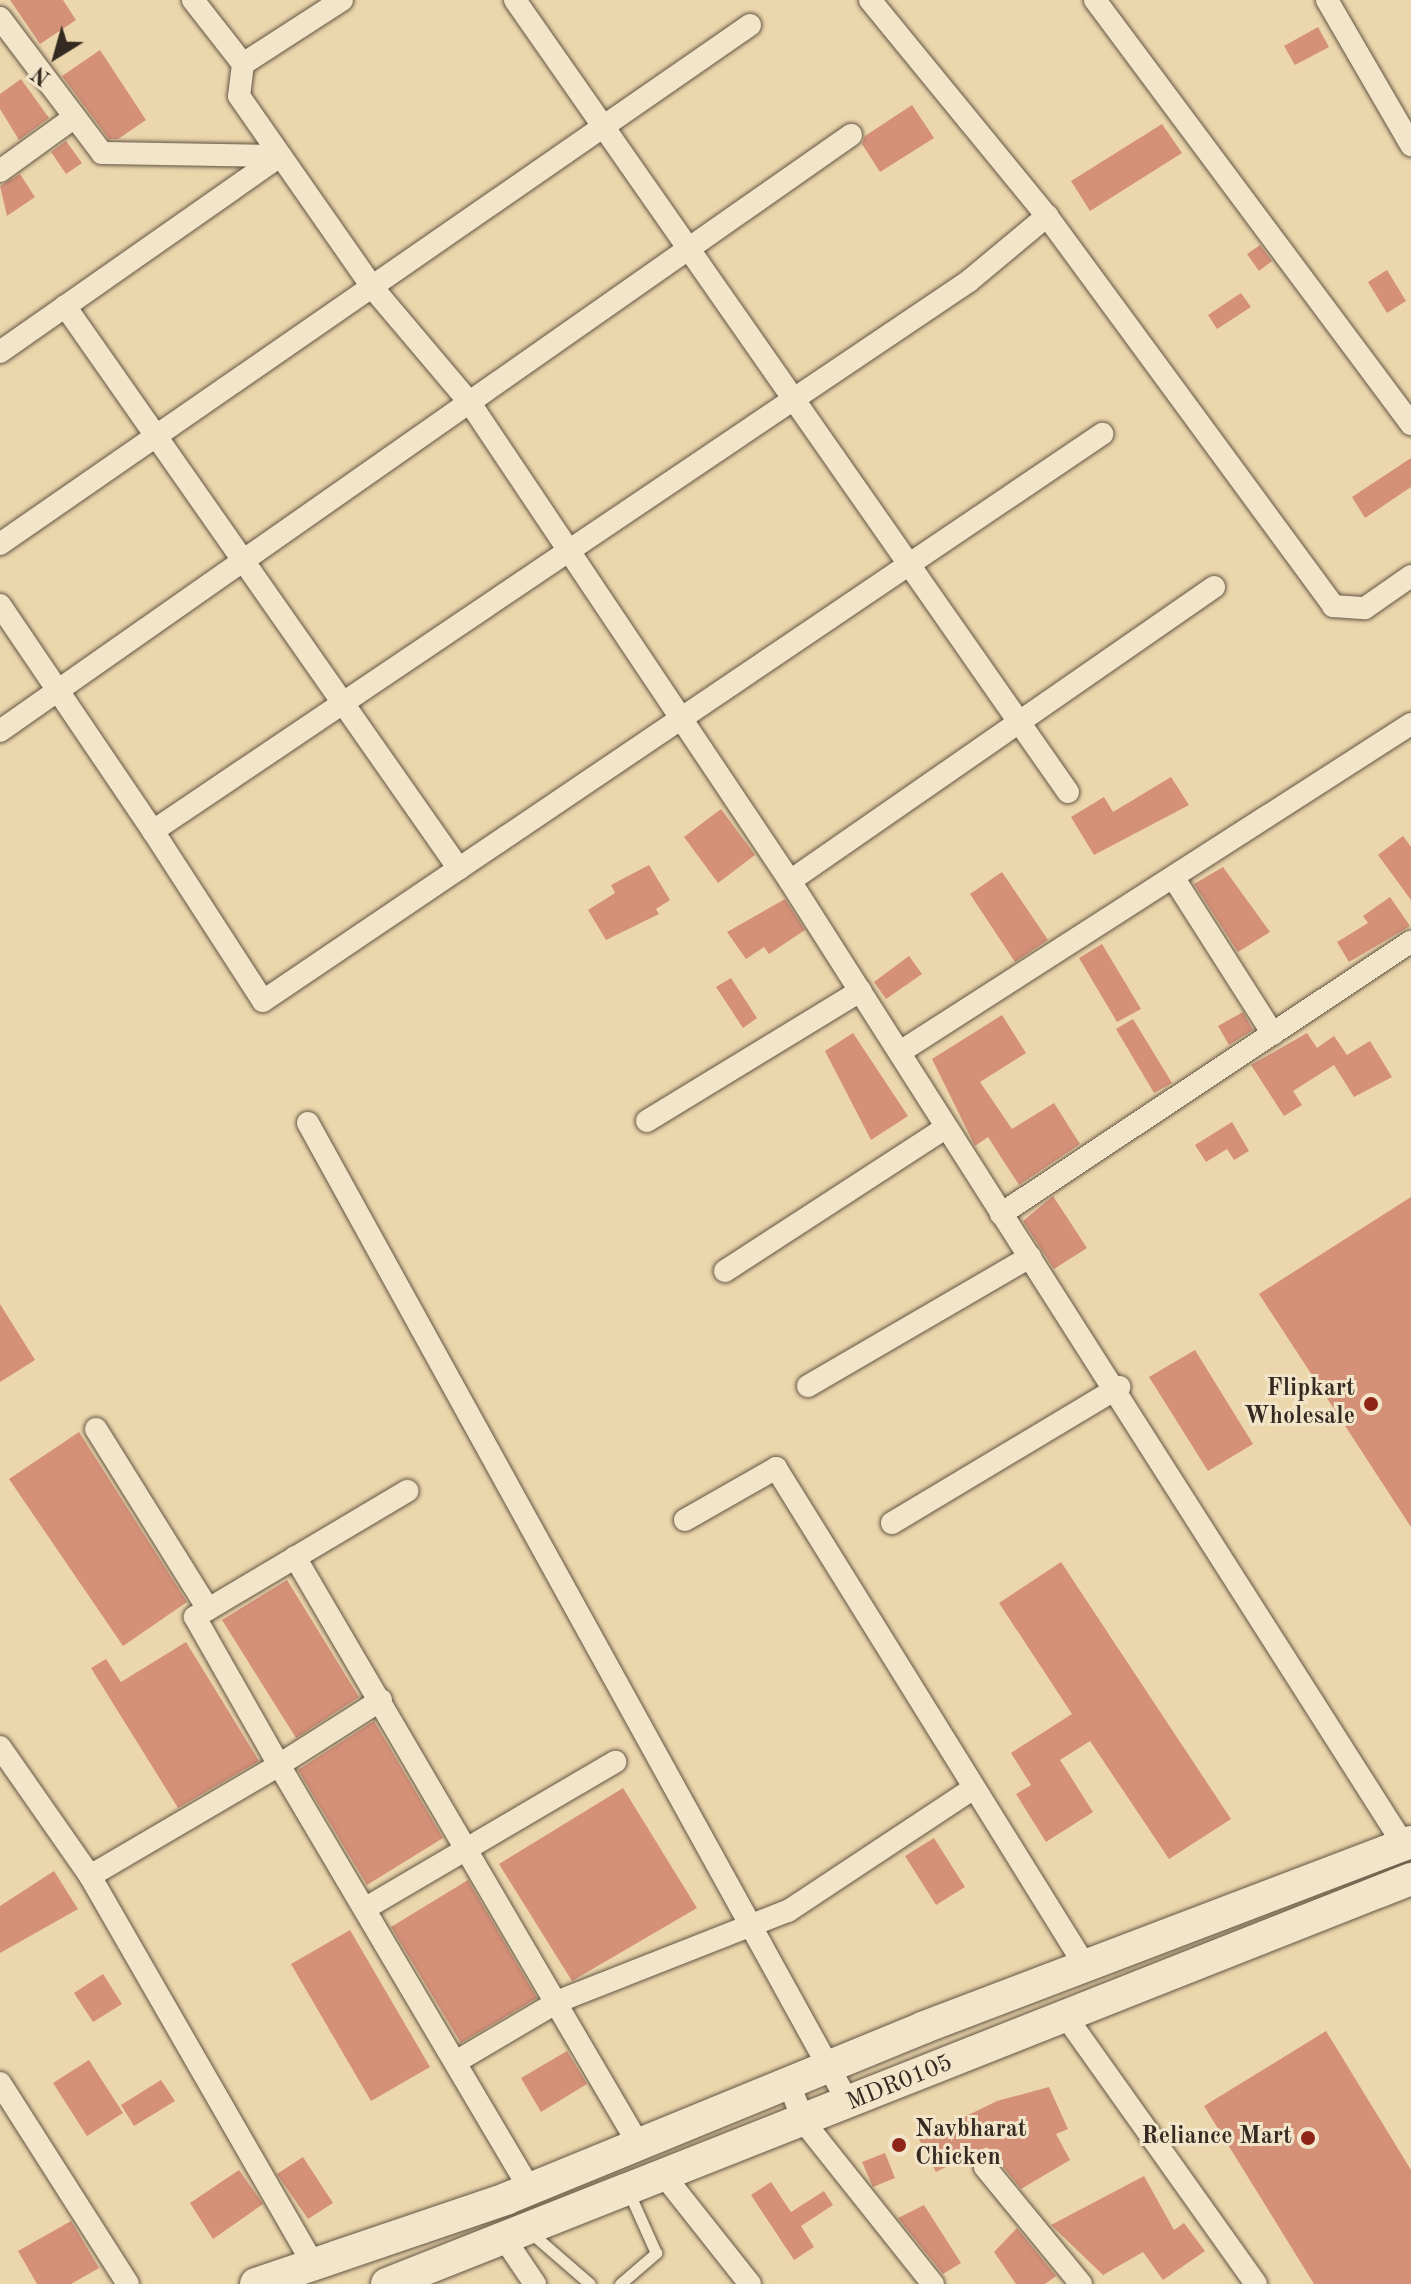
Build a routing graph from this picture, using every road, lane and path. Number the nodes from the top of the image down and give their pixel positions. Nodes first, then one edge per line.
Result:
1 (193, 0) edge
2 (515, 0) edge
3 (870, 0) edge
4 (1095, 0) edge
5 (1327, 0) edge
6 (330, 3) edge
7 (0, 18) edge
8 (750, 25) dead end
9 (243, 64) junction
10 (72, 119) junction
11 (604, 127) junction
12 (851, 135) dead end
13 (1411, 145) edge
14 (280, 156) junction
15 (0, 171) edge
16 (1047, 216) junction
17 (689, 249) junction
18 (372, 287) junction
19 (65, 306) junction
20 (0, 352) edge
21 (794, 399) junction
22 (470, 403) junction
23 (1411, 424) edge
24 (1102, 434) dead end
25 (157, 437) junction
26 (0, 544) edge
27 (568, 550) junction
28 (244, 561) junction
29 (909, 565) junction
30 (1411, 576) edge
31 (1214, 587) dead end
32 (0, 605) edge
33 (59, 690) junction
34 (343, 703) junction
35 (681, 718) junction
36 (1020, 723) junction
37 (1411, 724) edge
38 (0, 731) edge
39 (1068, 792) dead end
40 (153, 831) junction
41 (459, 869) junction
42 (1173, 877) junction
43 (790, 881) junction
44 (1411, 942) edge
45 (860, 991) junction
46 (1273, 1034) junction
47 (900, 1052) junction
48 (647, 1121) dead end
49 (308, 1123) dead end
50 (944, 1129) junction
51 (1001, 1214) junction
52 (1030, 1257) junction
53 (725, 1271) dead end
54 (808, 1386) dead end
55 (1119, 1387) junction
56 (96, 1429) dead end
57 (407, 1491) dead end
58 (685, 1520) dead end
59 (892, 1523) dead end
60 (295, 1557) junction
61 (208, 1609) junction
62 (381, 1700) junction
63 (0, 1747) edge
64 (615, 1762) dead end
65 (279, 1765) junction
66 (974, 1788) junction
67 (1407, 1843) edge
68 (470, 1847) junction
69 (90, 1876) junction
70 (1411, 1879) edge
71 (366, 1908) junction
72 (748, 1926) junction
73 (1084, 1964) junction
74 (559, 2001) junction
75 (1067, 2018) junction
76 (459, 2060) junction
77 (825, 2069) junction
78 (0, 2083) edge
79 (789, 2084) junction
80 (849, 2104) junction
81 (804, 2122) junction
82 (639, 2145) junction
83 (985, 2167) dead end
84 (666, 2178) junction
85 (530, 2189) junction
86 (629, 2193) junction
87 (518, 2236) junction
88 (314, 2266) junction
89 (128, 2284) edge
90 (256, 2284) edge
91 (387, 2284) edge
92 (535, 2284) edge
93 (590, 2284) edge
94 (620, 2284) edge
95 (750, 2284) edge
96 (933, 2284) edge
97 (1081, 2284) edge
98 (1256, 2284) edge

1 - 9 street
2 - 11 street
3 - 16 street
4 - 23 street
5 - 13 street
6 - 9 street
7 - 10 street
8 - 11 street
9 - 14 street
10 - 14 street
10 - 15 street
11 - 17 street
11 - 18 street
12 - 17 street
14 - 18 street
14 - 19 street
16 - 21 street
16 - 30 street
17 - 21 street
17 - 22 street
18 - 22 street
18 - 25 street
19 - 20 street
19 - 25 street
21 - 27 street
21 - 29 street
22 - 27 street
22 - 28 street
24 - 29 street
25 - 26 street
25 - 28 street
27 - 34 street
27 - 35 street
28 - 33 street
28 - 34 street
29 - 35 street
29 - 36 street
31 - 36 street
32 - 33 street
33 - 38 street
33 - 40 street
34 - 40 street
34 - 41 street
35 - 41 street
35 - 43 street
36 - 39 street
36 - 43 street
37 - 42 street
40 - 41 street
42 - 46 street
42 - 47 street
43 - 45 street
44 - 46 street
45 - 47 street
45 - 48 street
46 - 51 street
47 - 50 street
49 - 72 street
50 - 51 street
50 - 53 street
51 - 52 street
52 - 54 street
52 - 55 street
55 - 59 street
55 - 67 street
56 - 61 street
57 - 60 street
58 - 66 street
60 - 61 street
60 - 62 street
61 - 65 street
62 - 65 street
62 - 68 street
63 - 69 street
64 - 68 street
65 - 69 street
65 - 71 street
66 - 72 street
66 - 73 street
67 - 73 main road, MDR0105
68 - 71 street
68 - 74 street
69 - 88 street
70 - 75 main road, MDR0105
71 - 76 street
72 - 74 street
72 - 77 street
73 - 77 main road, MDR0105
74 - 76 street
74 - 82 street
75 - 80 main road, MDR0105
75 - 98 street
76 - 85 street
77 - 79 main road, MDR0105
77 - 80 street
78 - 89 street
79 - 81 street
79 - 82 main road, MDR0105
80 - 81 main road, MDR0105
81 - 84 main road, MDR0105
81 - 96 street
82 - 85 main road, MDR0105
83 - 97 street
84 - 86 main road, MDR0105
84 - 95 street
85 - 88 main road, MDR0105
86 - 87 main road, MDR0105
86 - 94 lane
87 - 91 main road, MDR0105
87 - 92 street
87 - 93 lane
88 - 90 main road, MDR0105

